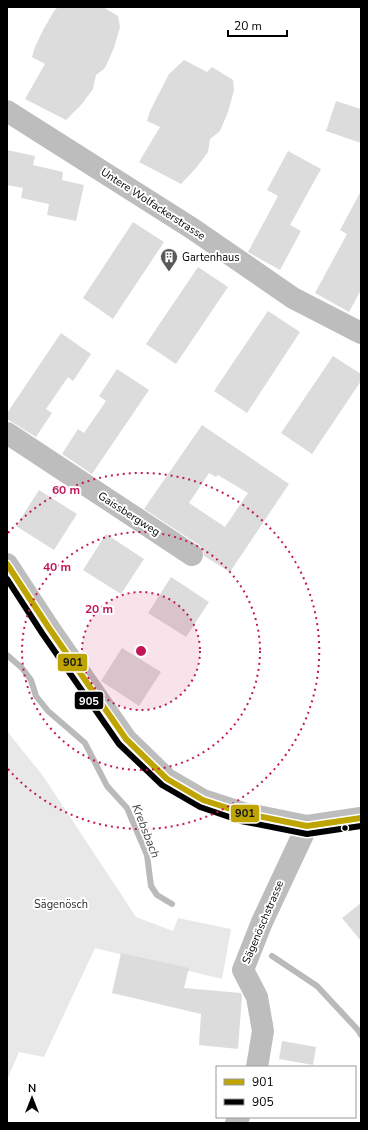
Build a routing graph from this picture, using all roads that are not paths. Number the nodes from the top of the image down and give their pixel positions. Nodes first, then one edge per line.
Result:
1 (7, 111) edge
2 (361, 333) edge
3 (7, 433) edge
4 (192, 555) dead end
5 (7, 564) edge
6 (361, 818) edge
7 (307, 826) junction
8 (257, 1066) edge

1 - 2 street, Untere Wolfackerstrasse
3 - 4 street, Gaissbergweg
5 - 7 street
6 - 7 street
7 - 8 street, Sägenöschstrasse

